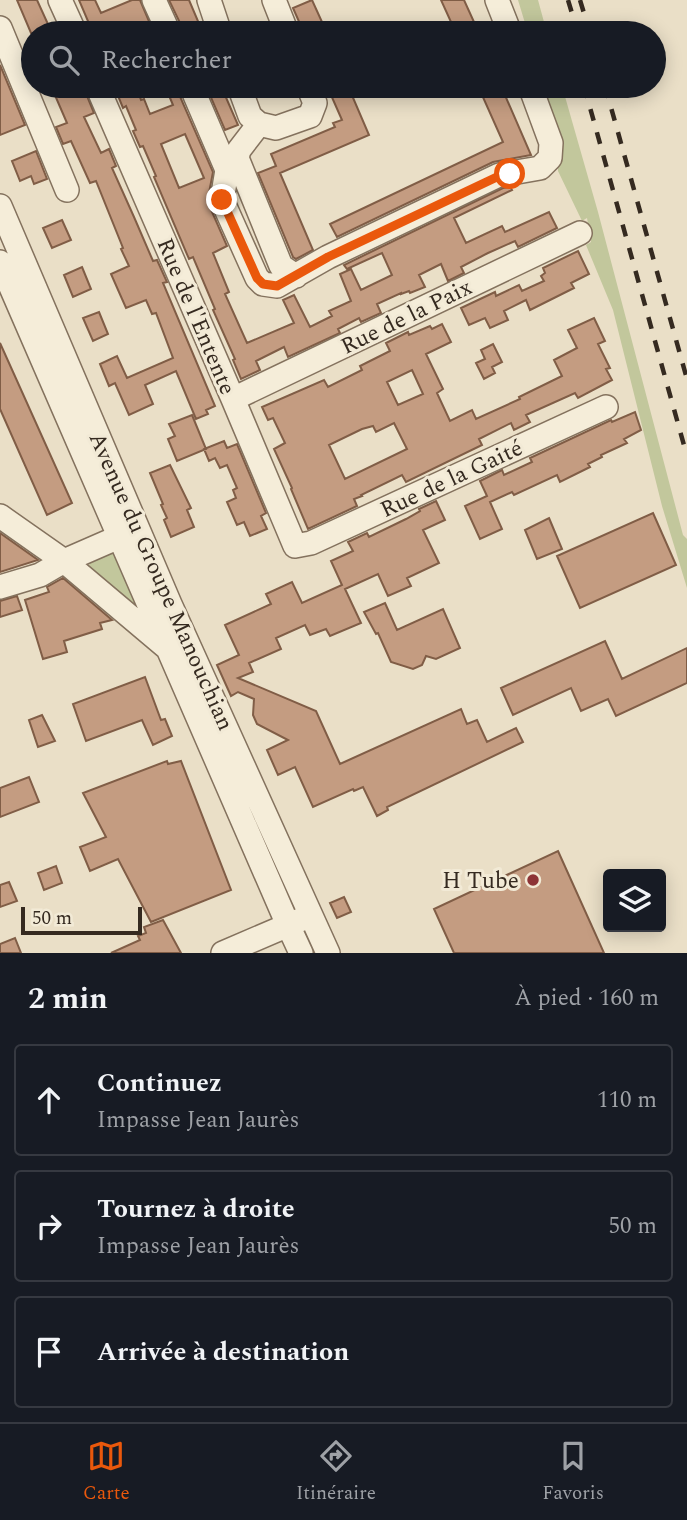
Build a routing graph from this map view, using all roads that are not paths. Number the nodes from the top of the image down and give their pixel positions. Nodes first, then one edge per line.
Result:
1 (60, 0) edge
2 (154, 0) edge
3 (209, 0) edge
4 (274, 0) edge
5 (497, 0) edge
6 (70, 21) edge
7 (164, 21) edge
8 (216, 21) edge
9 (283, 21) edge
10 (505, 21) edge
11 (0, 28) edge
12 (21, 79) edge
13 (29, 98) edge
14 (102, 98) edge
15 (196, 98) edge
16 (243, 98) edge
17 (313, 98) edge
18 (534, 98) edge
19 (259, 124) junction
20 (67, 190) dead end
21 (0, 206) edge
22 (580, 233) dead end
23 (0, 262) edge
24 (296, 276) junction
25 (233, 399) junction
26 (606, 407) dead end
27 (0, 516) edge
28 (119, 537) junction
29 (295, 546) joint
30 (64, 561) junction
31 (0, 587) edge
32 (168, 649) junction
33 (311, 915) junction
34 (288, 925) junction
35 (223, 953) edge
36 (302, 953) edge
37 (328, 953) edge

1 - 6 street
2 - 7 street
3 - 8 street
4 - 9 street
5 - 10 street
11 - 12 street
13 - 20 street
14 - 25 street, Rue de l'Entente
15 - 24 street
16 - 19 street
17 - 19 street
18 - 24 street
19 - 24 street
21 - 33 street, Avenue du Groupe Manouchian
22 - 25 street, Rue de la Paix
23 - 28 street, Avenue du Groupe Manouchian
25 - 29 street, Rue de l'Entente
26 - 29 street, Rue de la Gaité
27 - 30 street
28 - 30 street
28 - 32 street, Avenue du Groupe Manouchian
30 - 31 street
30 - 32 street
32 - 34 street, Avenue du Groupe Manouchian
33 - 34 street
33 - 37 street, Avenue du Groupe Manouchian
34 - 35 street
34 - 36 street, Avenue du Groupe Manouchian

